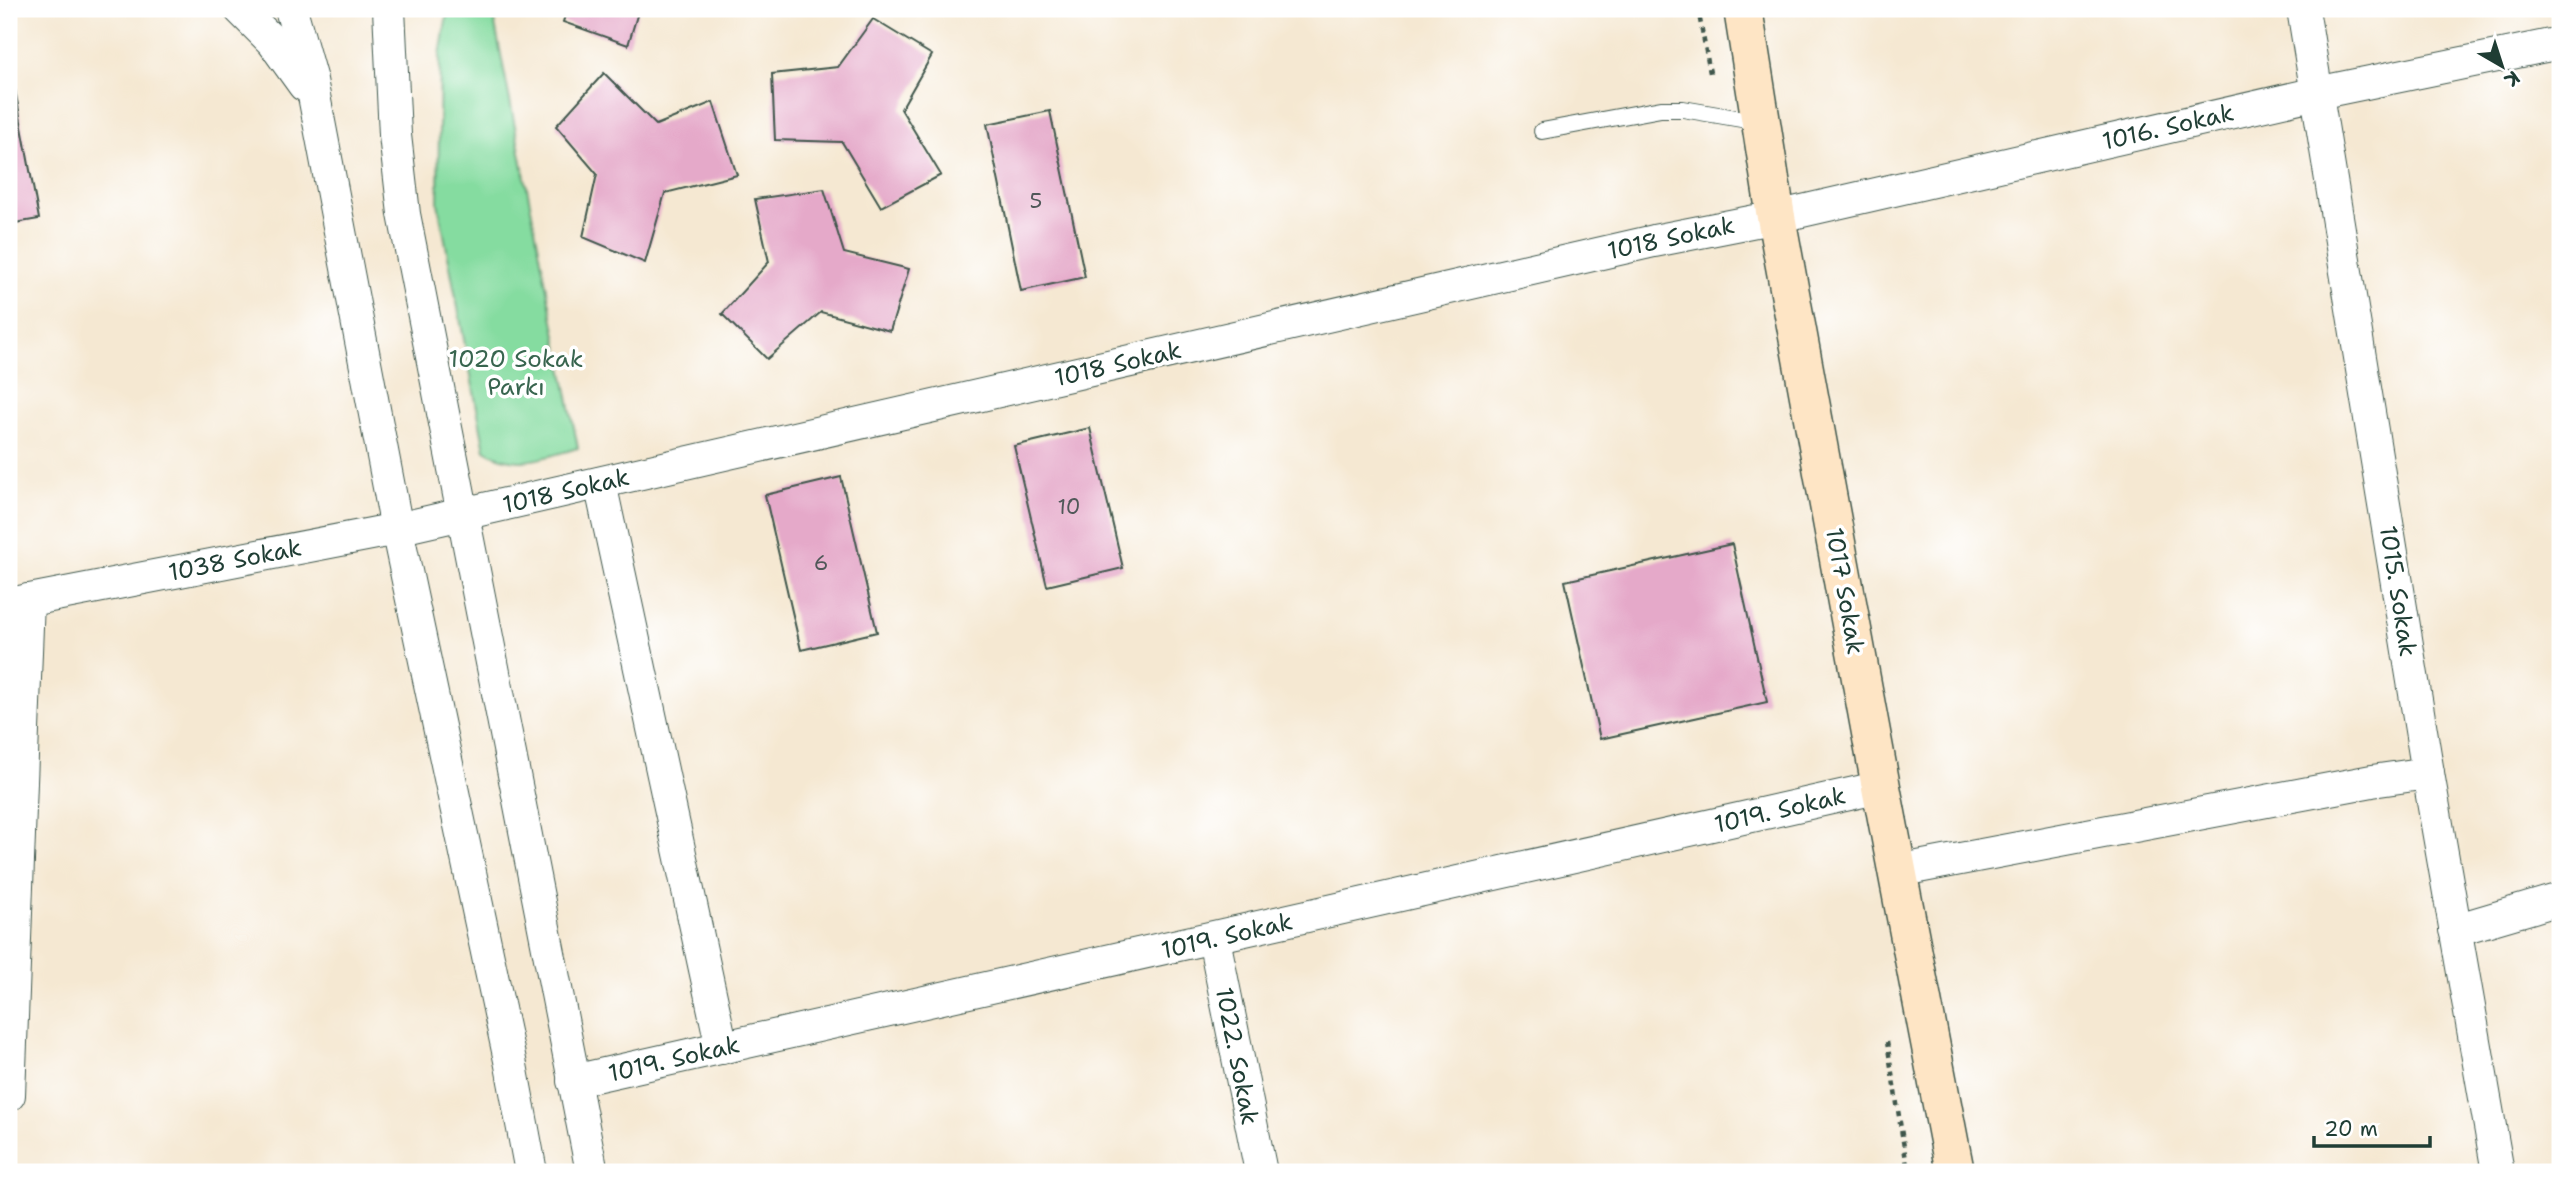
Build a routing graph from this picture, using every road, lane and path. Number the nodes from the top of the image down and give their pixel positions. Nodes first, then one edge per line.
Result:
1 (240, 9) edge
2 (291, 9) edge
3 (389, 9) edge
4 (1743, 9) edge
5 (2303, 9) edge
6 (2560, 43) edge
7 (2316, 93) junction
8 (316, 101) junction
9 (1762, 123) junction
10 (1542, 131) dead end
11 (1776, 216) junction
12 (600, 483) junction
13 (461, 514) junction
14 (397, 529) junction
15 (19, 602) edge
16 (2428, 773) junction
17 (1881, 787) junction
18 (1898, 871) junction
19 (2560, 899) edge
20 (2455, 930) junction
21 (1214, 939) junction
22 (722, 1048) junction
23 (573, 1081) junction
24 (9, 1095) edge
25 (531, 1172) edge
26 (592, 1172) edge
27 (1261, 1172) edge
28 (1955, 1172) edge
29 (2498, 1172) edge

1 - 8 street
2 - 8 street
3 - 13 street
4 - 9 street, 1017 Sokak
5 - 7 street, 1015. Sokak
6 - 7 street, 1016. Sokak
7 - 11 street, 1016. Sokak
7 - 16 street, 1015. Sokak
8 - 14 street
9 - 10 lane
9 - 11 street, 1017 Sokak
11 - 12 street, 1018 Sokak
11 - 17 street, 1017 Sokak
12 - 13 street, 1018 Sokak
12 - 22 street
13 - 14 street, 1038 Sokak
13 - 23 street
14 - 15 street, 1038 Sokak
14 - 25 street
15 - 24 street
16 - 18 street
16 - 20 street, 1015. Sokak
17 - 18 street, 1017 Sokak
17 - 21 street, 1019. Sokak
18 - 28 street, 1017 Sokak
19 - 20 street
20 - 29 street, 1015. Sokak
21 - 22 street, 1019. Sokak
21 - 27 street, 1022. Sokak
22 - 23 street, 1019. Sokak
23 - 26 street

